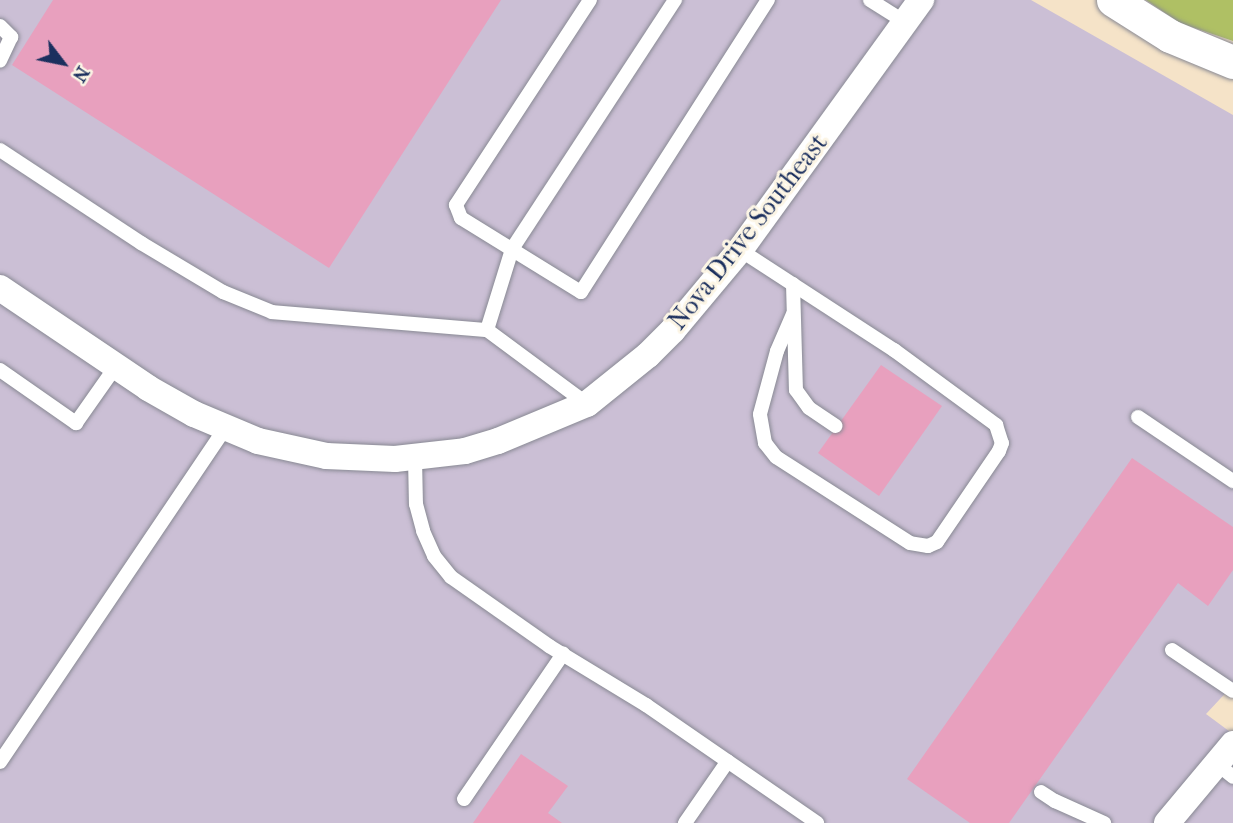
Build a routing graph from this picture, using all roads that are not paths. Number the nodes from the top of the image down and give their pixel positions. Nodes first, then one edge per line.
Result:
1 (590, 0) edge
2 (675, 0) edge
3 (768, 0) edge
4 (870, 0) edge
5 (921, 0) edge
6 (1113, 0) edge
7 (905, 22) junction
8 (0, 26) edge
9 (0, 61) edge
10 (1233, 62) edge
11 (0, 150) edge
12 (512, 249) junction
13 (740, 250) junction
14 (793, 284) junction
15 (0, 288) edge
16 (793, 314) junction
17 (486, 330) junction
18 (116, 366) junction
19 (0, 370) edge
20 (587, 404) junction
21 (1138, 417) dead end
22 (836, 426) dead end
23 (225, 429) junction
24 (415, 458) junction
25 (1233, 481) edge
26 (1172, 650) dead end
27 (563, 654) junction
28 (1233, 691) edge
29 (728, 761) junction
30 (0, 762) edge
31 (1227, 762) edge
32 (1041, 792) dead end
33 (464, 799) dead end
34 (685, 823) edge
35 (817, 823) edge
36 (1104, 823) edge
37 (1167, 823) edge

1 - 12 lane
2 - 12 lane
3 - 12 lane
4 - 7 lane
5 - 7 street, Nova Drive Southeast
6 - 10 street
7 - 13 street, Nova Drive Southeast
8 - 9 lane
11 - 17 lane
12 - 17 lane
13 - 14 lane
13 - 20 street, Nova Drive Southeast
14 - 16 lane
14 - 16 lane
15 - 18 street, Nova Drive Southeast
16 - 22 lane
17 - 20 lane
18 - 19 lane
18 - 23 street, Nova Drive Southeast
20 - 24 street, Nova Drive Southeast
21 - 25 lane
23 - 24 street, Nova Drive Southeast
23 - 30 lane
24 - 27 lane
26 - 28 lane
27 - 29 lane
27 - 33 lane
29 - 34 lane
29 - 35 lane
31 - 37 street
32 - 36 lane

